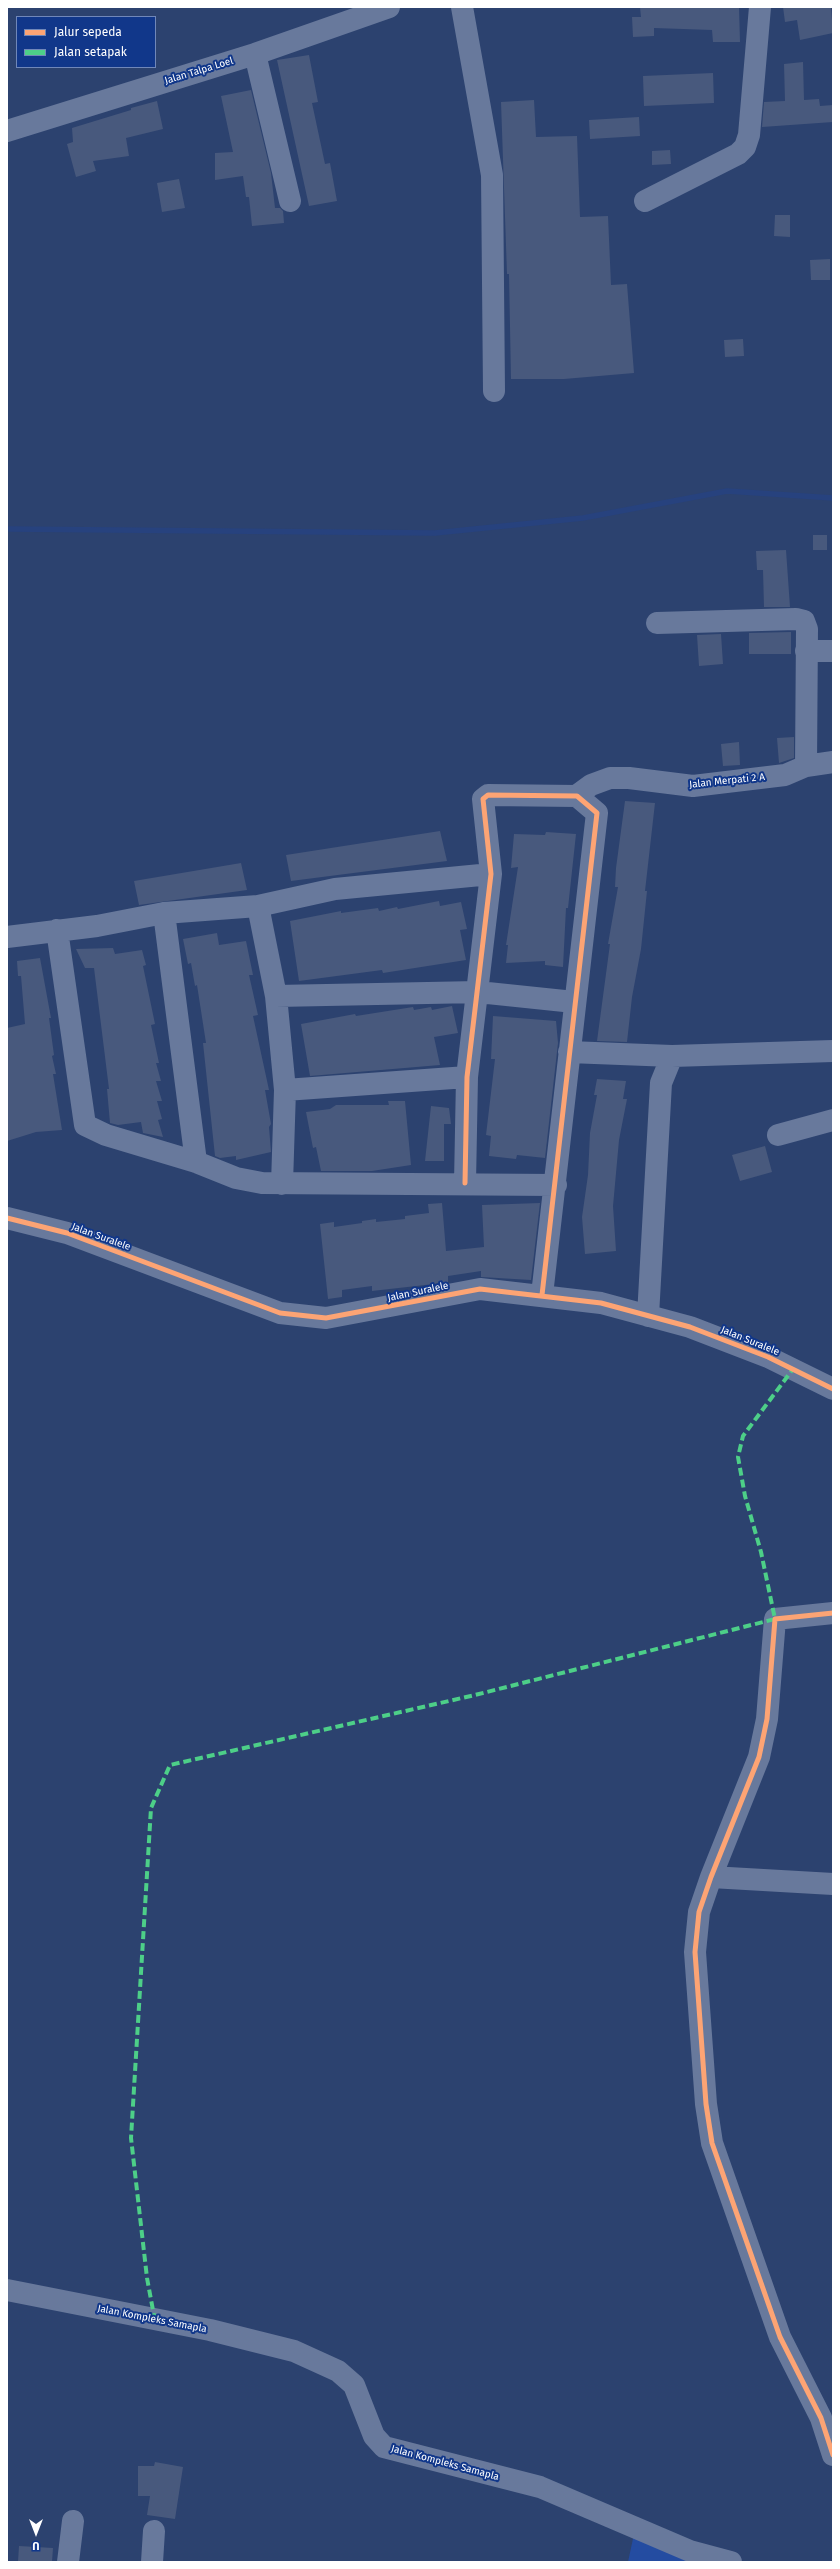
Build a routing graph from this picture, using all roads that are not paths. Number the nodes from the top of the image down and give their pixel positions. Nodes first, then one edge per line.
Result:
1 (389, 7) edge
2 (462, 7) edge
3 (760, 7) edge
4 (255, 54) junction
5 (7, 131) edge
6 (290, 201) dead end
7 (645, 202) dead end
8 (494, 391) dead end
9 (657, 623) dead end
10 (806, 651) junction
11 (833, 651) edge
12 (833, 762) edge
13 (806, 766) junction
14 (576, 796) junction
15 (491, 874) junction
16 (258, 906) junction
17 (164, 913) junction
18 (56, 930) junction
19 (7, 937) edge
20 (478, 992) junction
21 (276, 996) junction
22 (574, 1002) junction
23 (833, 1051) edge
24 (569, 1052) junction
25 (672, 1056) junction
26 (467, 1077) junction
27 (285, 1090) junction
28 (833, 1120) edge
29 (778, 1135) dead end
30 (196, 1162) junction
31 (465, 1183) junction
32 (282, 1184) junction
33 (556, 1185) junction
34 (7, 1218) edge
35 (542, 1295) junction
36 (648, 1316) junction
37 (833, 1389) edge
38 (833, 1613) edge
39 (711, 1877) junction
40 (833, 1884) edge
41 (7, 2290) edge
42 (833, 2455) edge
43 (73, 2521) dead end
44 (154, 2531) dead end
45 (68, 2562) edge
46 (152, 2562) edge
47 (731, 2562) edge

1 - 4 street, Jalan Talpa Loel
2 - 8 street
3 - 7 street
4 - 5 street, Jalan Talpa Loel
4 - 6 street
9 - 10 street
10 - 11 street
10 - 13 street
12 - 13 street, Jalan Merpati 2 A
13 - 14 street, Jalan Merpati 2 A
14 - 15 street
14 - 22 street
15 - 16 street
15 - 20 street
16 - 17 street
16 - 21 street
17 - 18 street
17 - 30 street
18 - 19 street
18 - 30 street
20 - 21 street
20 - 22 street
20 - 26 street
21 - 27 street
22 - 24 street
23 - 25 street
24 - 25 street
24 - 33 street
25 - 36 street
26 - 27 street
26 - 31 street
27 - 32 street
28 - 29 street
30 - 32 street
31 - 32 street
31 - 33 street
33 - 35 street
34 - 35 street, Jalan Suralele
35 - 36 street, Jalan Suralele
36 - 37 street, Jalan Suralele
38 - 39 street
39 - 40 street
39 - 42 street
41 - 47 street, Jalan Kompleks Samapla
43 - 45 street
44 - 46 street

